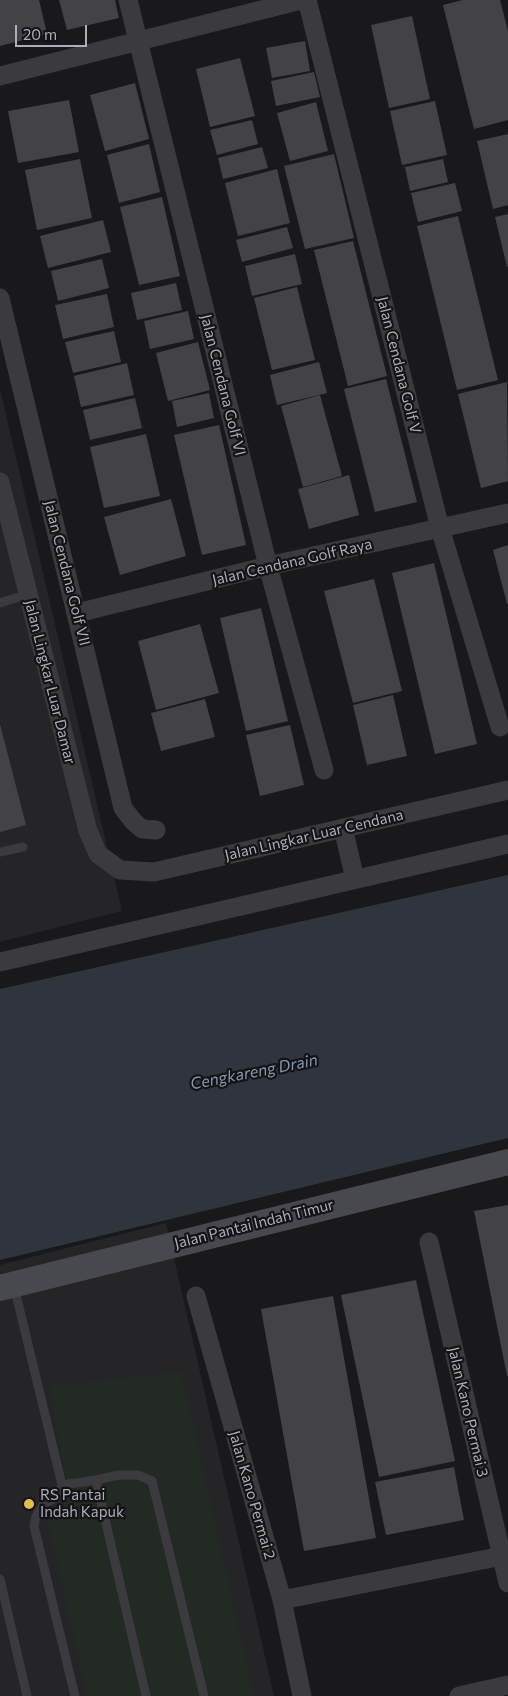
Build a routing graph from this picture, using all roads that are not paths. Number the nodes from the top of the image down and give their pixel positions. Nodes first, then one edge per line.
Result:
1 (128, 0) edge
2 (301, 0) edge
3 (307, 0) edge
4 (138, 41) junction
5 (0, 76) edge
6 (0, 298) edge
7 (0, 482) edge
8 (508, 512) edge
9 (440, 528) junction
10 (268, 566) junction
11 (28, 594) junction
12 (0, 603) edge
13 (76, 613) junction
14 (500, 728) dead end
15 (324, 770) dead end
16 (508, 790) edge
17 (343, 828) junction
18 (156, 830) dead end
19 (508, 844) edge
20 (23, 847) dead end
21 (0, 852) edge
22 (120, 870) joint
23 (355, 879) junction
24 (0, 962) edge
25 (508, 1162) edge
26 (429, 1242) dead end
27 (7, 1286) edge
28 (196, 1296) dead end
29 (96, 1480) junction
30 (62, 1485) junction
31 (502, 1556) junction
32 (0, 1579) edge
33 (508, 1583) edge
34 (282, 1600) junction
35 (508, 1685) edge
36 (27, 1696) edge
37 (75, 1696) edge
38 (146, 1696) edge
39 (204, 1696) edge
40 (302, 1696) edge
41 (459, 1696) edge

1 - 4 street, Jalan Cendana Golf VI
2 - 4 street
3 - 9 street, Jalan Cendana Golf V
4 - 5 street
4 - 10 street, Jalan Cendana Golf VI
6 - 13 street, Jalan Cendana Golf VII
7 - 11 street, Jalan Lingkar Luar Damar
8 - 9 street, Jalan Cendana Golf Raya
9 - 10 street, Jalan Cendana Golf Raya
9 - 14 street, Jalan Cendana Golf V
10 - 13 street, Jalan Cendana Golf Raya
10 - 15 street, Jalan Cendana Golf VI
11 - 12 lane
11 - 22 street, Jalan Lingkar Luar Damar
13 - 18 street, Jalan Cendana Golf VII
16 - 17 street, Jalan Lingkar Luar Cendana
17 - 22 street, Jalan Lingkar Luar Cendana
17 - 23 street
19 - 23 street
20 - 21 lane
23 - 24 street
25 - 27 street, Jalan Pantai Indah Timur
26 - 31 street, Jalan Kano Permai 3
27 - 30 lane
28 - 34 street, Jalan Kano Permai 2
29 - 30 lane
29 - 38 lane
29 - 39 lane
30 - 37 lane
31 - 33 street, Jalan Kano Permai 3
31 - 34 street
32 - 36 lane
34 - 40 street, Jalan Kano Permai 2
35 - 41 street

